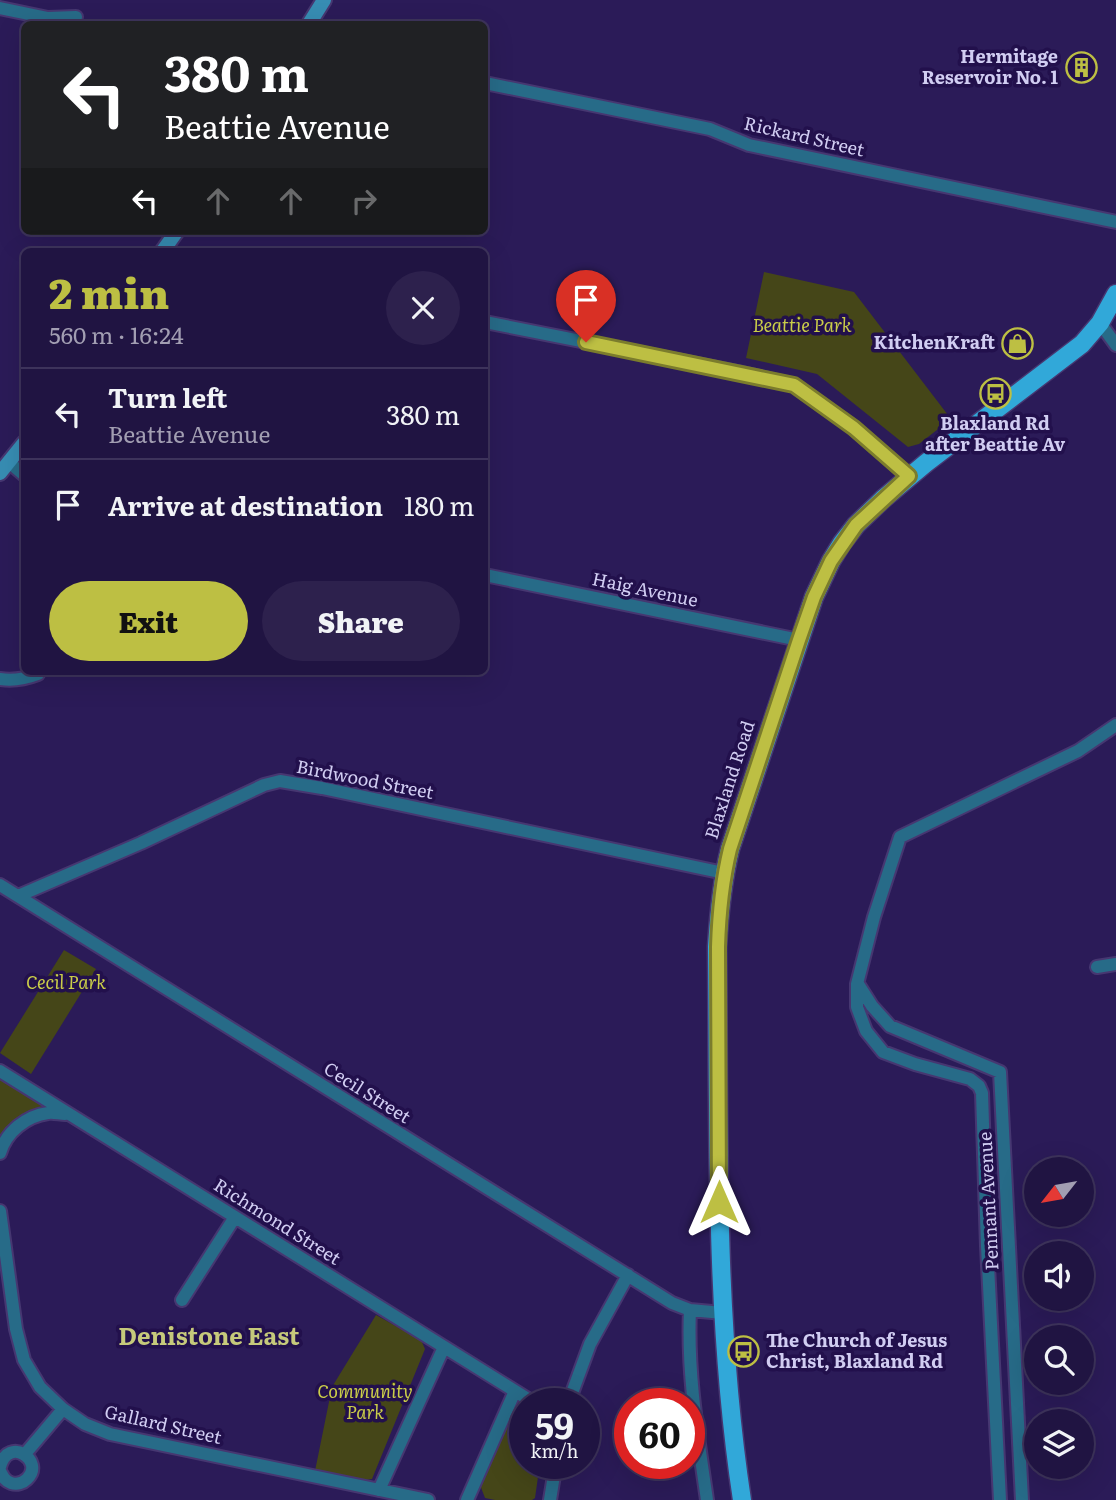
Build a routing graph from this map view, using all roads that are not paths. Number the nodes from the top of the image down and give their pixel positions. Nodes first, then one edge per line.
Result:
1 (324, 0) edge
2 (0, 8) edge
3 (76, 17) dead end
4 (311, 21) edge
5 (488, 84) edge
6 (1116, 222) edge
7 (1116, 295) edge
8 (488, 323) edge
9 (1100, 323) junction
10 (1116, 345) edge
11 (21, 447) edge
12 (5, 468) edge
13 (909, 476) junction
14 (488, 576) edge
15 (799, 640) junction
16 (35, 675) edge
17 (0, 679) edge
18 (1116, 725) edge
19 (724, 873) junction
20 (0, 885) edge
21 (18, 896) junction
22 (1116, 964) edge
23 (1097, 967) dead end
24 (857, 984) junction
25 (0, 1071) edge
26 (72, 1115) junction
27 (0, 1153) edge
28 (0, 1211) edge
29 (235, 1217) junction
30 (628, 1275) junction
31 (182, 1300) dead end
32 (690, 1310) junction
33 (723, 1313) junction
34 (444, 1347) junction
35 (510, 1388) edge
36 (574, 1388) edge
37 (509, 1405) edge
38 (63, 1409) junction
39 (25, 1454) junction
40 (0, 1469) edge
41 (553, 1479) edge
42 (379, 1490) junction
43 (428, 1500) edge
44 (467, 1500) edge
45 (550, 1500) edge
46 (707, 1500) edge
47 (742, 1500) edge
48 (1000, 1500) edge
49 (1021, 1500) edge

1 - 4 street
2 - 3 street
5 - 6 street, Rickard Street
7 - 9 main road, Blaxland Road
8 - 13 street
9 - 10 street
9 - 13 main road, Blaxland Road
11 - 12 street
13 - 15 main road, Blaxland Road
14 - 15 street, Haig Avenue
15 - 19 main road, Blaxland Road
16 - 17 street
18 - 24 street, Pennant Avenue
19 - 21 street, Birdwood Street
19 - 33 main road, Blaxland Road
20 - 21 street, Cecil Street
21 - 30 street, Cecil Street
22 - 23 street
24 - 48 street, Pennant Avenue
24 - 49 street, Pennant Avenue
25 - 26 street, Richmond Street
26 - 27 street
26 - 29 street, Richmond Street
28 - 38 street, Gallard Street
29 - 31 street
29 - 34 street, Richmond Street
30 - 32 street, Cecil Street
30 - 36 street
32 - 33 street, Cecil Street
32 - 46 street
33 - 47 main road, Blaxland Road
34 - 35 street, Richmond Street
34 - 42 street
37 - 44 street
38 - 39 street
38 - 42 street, Gallard Street
39 - 40 street
39 - 40 street
41 - 45 street
42 - 43 street, Gallard Street

